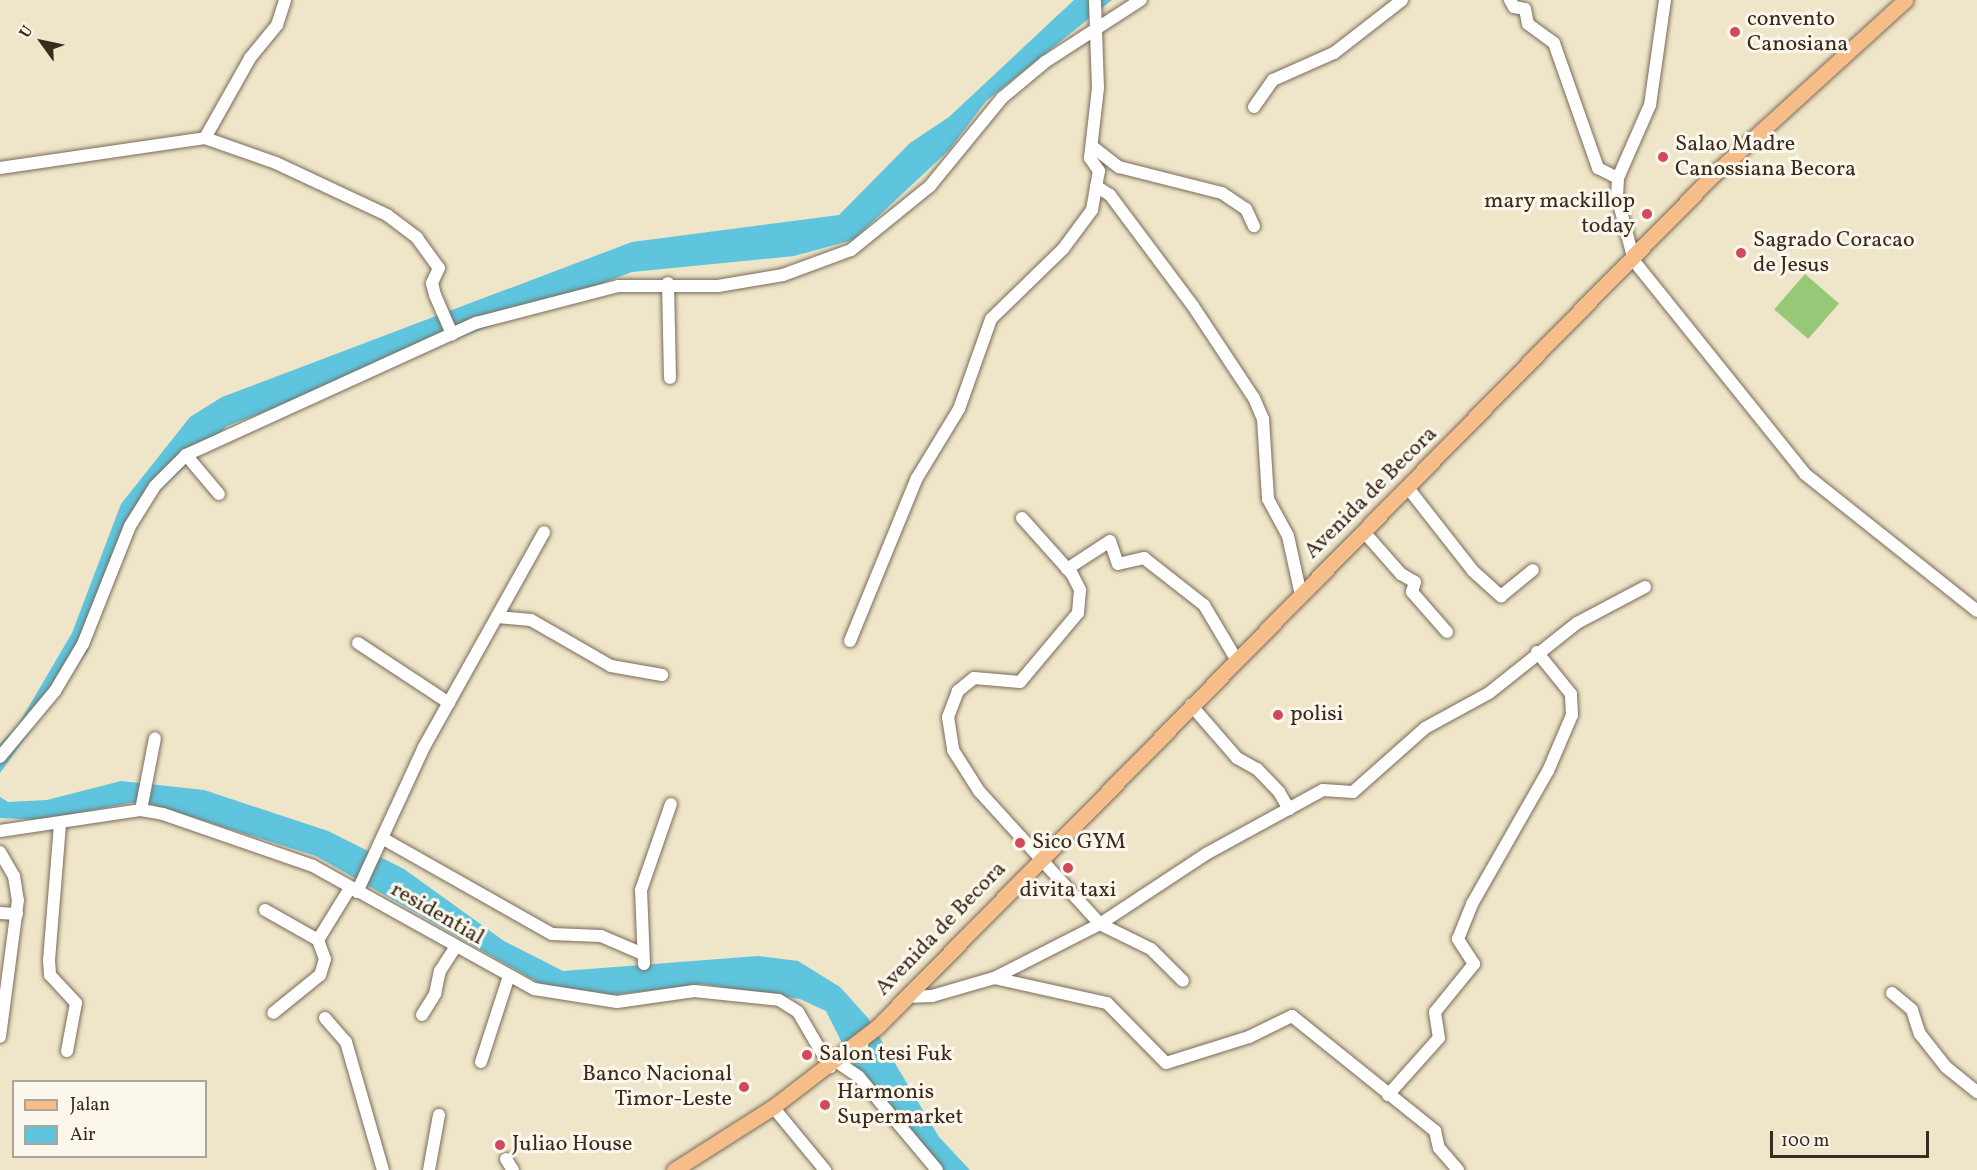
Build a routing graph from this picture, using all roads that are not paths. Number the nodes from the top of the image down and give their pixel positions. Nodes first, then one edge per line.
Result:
1 (285, 0) edge
2 (1095, 0) edge
3 (1141, 0) edge
4 (1402, 0) edge
5 (1510, 0) edge
6 (1665, 0) edge
7 (1905, 0) edge
8 (1096, 28) junction
9 (1254, 107) dead end
10 (205, 138) junction
11 (1093, 147) junction
12 (0, 168) edge
13 (1618, 178) junction
14 (1096, 186) junction
15 (1254, 226) dead end
16 (1634, 261) junction
17 (668, 283) junction
18 (452, 334) junction
19 (670, 378) dead end
20 (186, 455) junction
21 (1408, 488) junction
22 (219, 494) dead end
23 (1022, 518) dead end
24 (543, 532) dead end
25 (1364, 532) junction
26 (1067, 568) junction
27 (1533, 570) dead end
28 (1645, 587) dead end
29 (1301, 595) junction
30 (1977, 611) edge
31 (497, 617) junction
32 (1447, 632) dead end
33 (850, 641) dead end
34 (358, 643) dead end
35 (1537, 652) junction
36 (1236, 659) junction
37 (662, 675) dead end
38 (449, 703) junction
39 (1191, 705) junction
40 (155, 738) dead end
41 (0, 758) edge
42 (671, 804) dead end
43 (1289, 809) junction
44 (141, 810) junction
45 (60, 824) junction
46 (1, 833) edge
47 (379, 843) junction
48 (0, 852) edge
49 (1042, 857) junction
50 (356, 888) junction
51 (265, 910) dead end
52 (0, 913) edge
53 (18, 914) junction
54 (1100, 924) junction
55 (318, 940) junction
56 (455, 948) junction
57 (994, 978) junction
58 (508, 979) junction
59 (1183, 981) dead end
60 (1892, 993) dead end
61 (906, 997) junction
62 (273, 1013) dead end
63 (422, 1015) dead end
64 (325, 1018) dead end
65 (0, 1037) edge
66 (67, 1051) dead end
67 (481, 1062) dead end
68 (836, 1062) junction
69 (1977, 1092) edge
70 (1388, 1095) junction
71 (772, 1107) junction
72 (439, 1115) dead end
73 (506, 1159) dead end
74 (383, 1170) edge
75 (429, 1170) edge
76 (513, 1170) edge
77 (674, 1170) edge
78 (825, 1170) edge
79 (937, 1170) edge
80 (1458, 1170) edge

1 - 10 street
2 - 8 street
3 - 8 street
4 - 9 street
5 - 13 street
6 - 13 street
7 - 16 main road, Avenida de Becora
8 - 11 street
8 - 17 street
10 - 12 street
10 - 18 street
11 - 14 street
11 - 15 street
13 - 16 street
14 - 29 street
14 - 33 street
16 - 21 main road, Avenida de Becora
16 - 30 street
17 - 18 street
17 - 19 street
18 - 20 street
20 - 22 street
20 - 41 street
21 - 25 main road, Avenida de Becora
21 - 27 street
23 - 26 street
24 - 31 street
25 - 29 main road, Avenida de Becora
25 - 32 street
26 - 36 street
26 - 49 street
28 - 35 street
29 - 36 main road, Avenida de Becora
31 - 37 street
31 - 38 street
34 - 38 street
35 - 43 street
35 - 70 street
36 - 39 main road, Avenida de Becora
38 - 47 street
39 - 43 street
39 - 49 main road, Avenida de Becora
40 - 44 street
42 - 47 street
43 - 54 street
44 - 45 street, residential
44 - 50 street, residential
45 - 46 street, residential
45 - 66 street
47 - 50 street
48 - 53 street
49 - 54 street
49 - 61 main road, Avenida de Becora
50 - 55 street
50 - 56 street, residential
51 - 55 street
52 - 53 street
53 - 65 street
54 - 57 street
54 - 59 street
55 - 62 street
56 - 58 street, residential
56 - 63 street
57 - 61 street
57 - 70 street
58 - 67 street
58 - 68 street, residential
60 - 69 street
61 - 68 main road, Avenida de Becora
64 - 74 street
68 - 71 main road
68 - 79 street
70 - 80 street
71 - 77 main road
71 - 78 street
72 - 75 street
73 - 76 street

